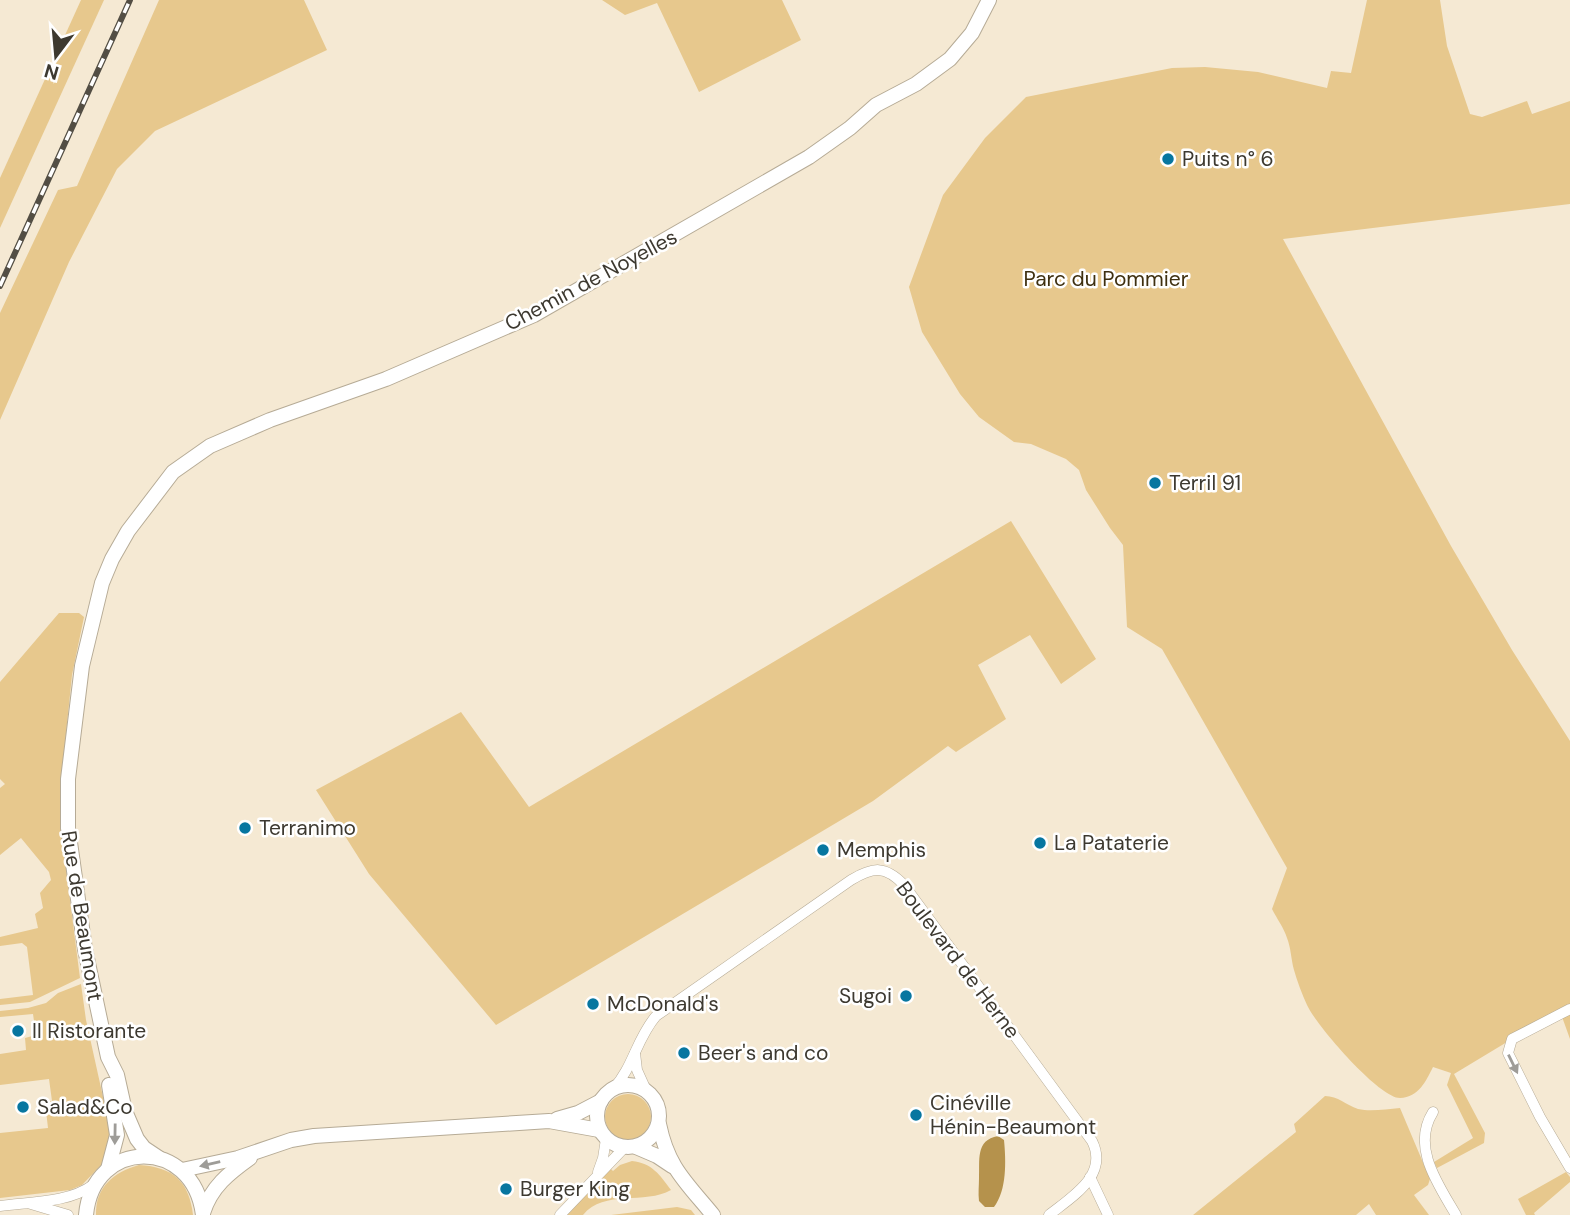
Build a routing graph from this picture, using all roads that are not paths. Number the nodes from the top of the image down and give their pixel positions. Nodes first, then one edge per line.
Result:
1 (989, 0) edge
2 (128, 531) joint
3 (1570, 1009) edge
4 (635, 1053) junction
5 (108, 1057) junction
6 (614, 1088) junction
7 (646, 1090) junction
8 (601, 1101) junction
9 (1433, 1112) dead end
10 (549, 1121) junction
11 (659, 1124) junction
12 (603, 1134) junction
13 (631, 1147) junction
14 (260, 1150) junction
15 (159, 1158) junction
16 (674, 1168) junction
17 (1570, 1168) edge
18 (108, 1169) junction
19 (182, 1170) junction
20 (596, 1177) junction
21 (1090, 1177) junction
22 (94, 1185) junction
23 (27, 1203) junction
24 (4, 1205) edge
25 (68, 1215) edge
26 (86, 1215) edge
27 (203, 1215) edge
28 (560, 1215) edge
29 (713, 1215) edge
30 (1049, 1215) edge
31 (1108, 1215) edge
32 (1456, 1215) edge

1 - 2 street, Chemin de Noyelles
2 - 5 street, Rue de Beaumont
3 -> 17 street
4 - 6 street, Boulevard de Herne
4 - 7 street
4 - 21 street, Boulevard de Herne
5 - 15 street, Rue de Beaumont
5 -> 18 street, Rue de Beaumont
6 - 7 street
6 - 8 street
7 - 11 street
8 - 10 street
8 - 12 street
9 - 32 street
10 - 12 street
10 - 14 street
11 - 13 street
11 - 16 street
12 - 13 street
12 - 20 street
13 - 16 street
13 - 20 street
14 -> 19 street
14 - 27 street
15 - 18 street
15 - 19 street, Rue de Beaumont
16 - 29 street
18 - 22 street
19 - 27 street
20 - 28 street
21 - 30 street
21 - 31 street
22 - 23 street
22 - 26 street
23 - 24 street
23 - 25 street

